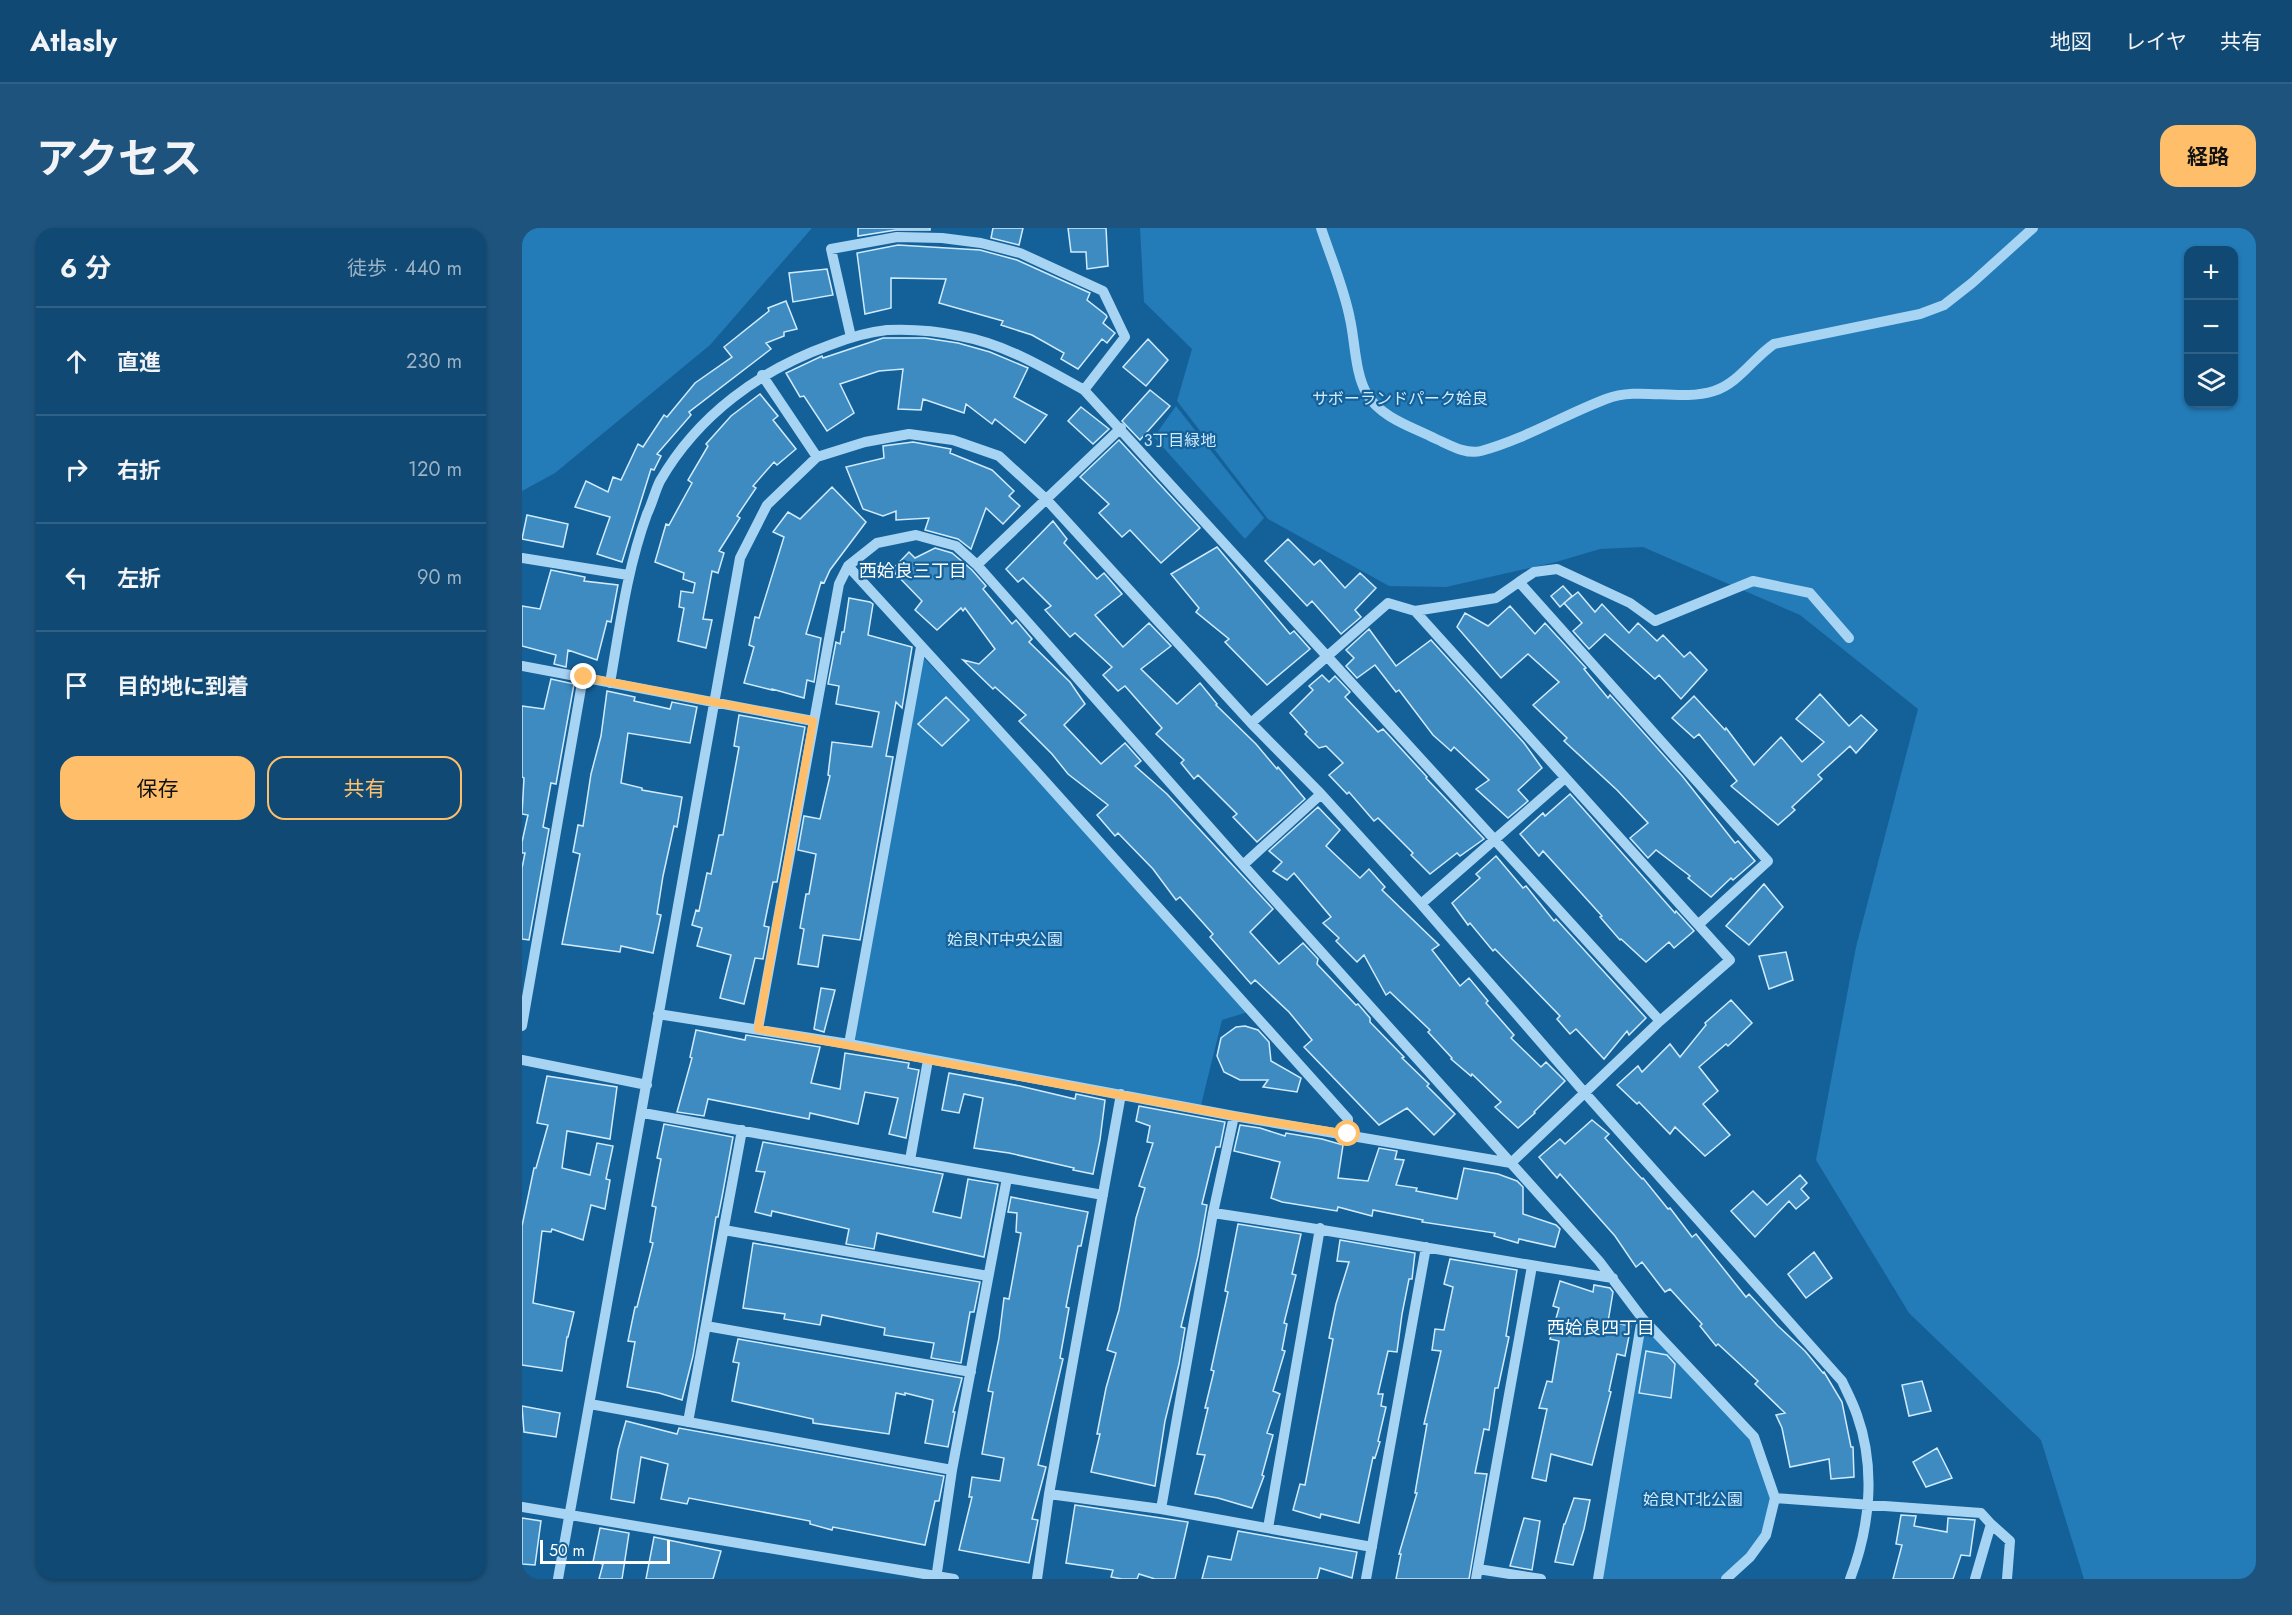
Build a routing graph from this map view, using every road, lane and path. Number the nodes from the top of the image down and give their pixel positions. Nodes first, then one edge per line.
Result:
1 (1322, 228) edge
2 (2033, 228) edge
3 (850, 337) junction
4 (762, 375) junction
5 (1084, 390) junction
6 (1120, 428) junction
7 (817, 458) junction
8 (1047, 500) junction
9 (522, 558) edge
10 (977, 565) junction
11 (848, 566) junction
12 (628, 576) junction
13 (1519, 582) junction
14 (1415, 611) junction
15 (1849, 638) dead end
16 (921, 647) junction
17 (1327, 654) junction
18 (522, 666) edge
19 (584, 677) junction
20 (610, 682) junction
21 (713, 702) junction
22 (813, 721) junction
23 (1251, 723) junction
24 (1565, 778) junction
25 (1321, 794) junction
26 (1495, 839) junction
27 (1243, 865) junction
28 (1422, 904) junction
29 (1699, 924) junction
30 (658, 1014) junction
31 (1660, 1021) junction
32 (522, 1026) edge
33 (758, 1029) junction
34 (849, 1044) junction
35 (522, 1060) edge
36 (928, 1060) junction
37 (647, 1085) junction
38 (1584, 1092) junction
39 (1121, 1094) junction
40 (643, 1113) junction
41 (1234, 1116) junction
42 (742, 1130) junction
43 (1348, 1134) junction
44 (910, 1160) junction
45 (1511, 1163) junction
46 (1007, 1178) junction
47 (1103, 1195) junction
48 (1213, 1213) junction
49 (1320, 1228) junction
50 (724, 1230) junction
51 (1426, 1247) junction
52 (1532, 1266) junction
53 (988, 1276) junction
54 (1613, 1278) junction
55 (1642, 1318) junction
56 (706, 1326) junction
57 (971, 1372) junction
58 (590, 1404) junction
59 (688, 1422) junction
60 (952, 1470) junction
61 (1049, 1494) junction
62 (1775, 1498) junction
63 (1868, 1506) junction
64 (522, 1507) edge
65 (1161, 1509) junction
66 (569, 1514) junction
67 (1991, 1524) junction
68 (1268, 1528) junction
69 (1372, 1547) junction
70 (1477, 1574) edge
71 (936, 1577) edge
72 (558, 1579) edge
73 (954, 1579) edge
74 (1037, 1579) edge
75 (1366, 1579) edge
76 (1541, 1579) edge
77 (1598, 1579) edge
78 (1726, 1579) edge
79 (1850, 1579) edge
80 (1975, 1579) edge
81 (2007, 1579) edge

1 - 2 street
3 - 4 street
3 - 5 street
3 - 5 street
4 - 7 street
4 - 12 street
5 - 6 street
6 - 8 street
6 - 17 street
7 - 8 street
7 - 21 street
8 - 10 street
8 - 23 street
9 - 12 street
10 - 11 street
10 - 27 street
11 - 16 street
11 - 22 street
12 - 20 street
13 - 14 street
13 - 15 street
13 - 29 street
14 - 17 street
14 - 24 street
16 - 34 street
16 - 43 street
17 - 23 street
17 - 26 street
18 - 19 street
19 - 20 street
19 - 32 street
20 - 21 street
21 - 22 street
21 - 30 street
22 - 33 street
23 - 25 street
24 - 26 street
24 - 29 street
25 - 27 street
25 - 28 street
26 - 28 street
26 - 31 street
27 - 45 street
28 - 38 street
29 - 31 street
30 - 33 street
30 - 37 street
31 - 38 street
33 - 34 street
34 - 36 street
35 - 37 street
36 - 39 street
36 - 44 street
37 - 40 street
38 - 45 street
38 - 63 street
39 - 41 street
39 - 47 street
40 - 42 street
40 - 58 street
41 - 43 street
41 - 48 street
42 - 44 street
42 - 50 street
43 - 45 street
44 - 46 street
45 - 54 street
46 - 47 street
46 - 53 street
47 - 61 street
48 - 49 street
48 - 65 street
49 - 51 street
49 - 68 street
50 - 53 street
50 - 56 street
51 - 52 street
51 - 69 street
52 - 54 street
52 - 70 street
53 - 57 street
54 - 55 street
55 - 62 street
55 - 77 street
56 - 57 street
56 - 59 street
57 - 60 street
58 - 59 street
58 - 66 street
59 - 60 street
60 - 71 street
61 - 65 street
61 - 74 street
62 - 63 street
62 - 78 street
63 - 67 street
63 - 79 street
64 - 66 street
65 - 68 street
66 - 71 street
66 - 72 street
67 - 80 street
67 - 81 street
68 - 69 street
69 - 75 street
70 - 76 street
71 - 73 street

